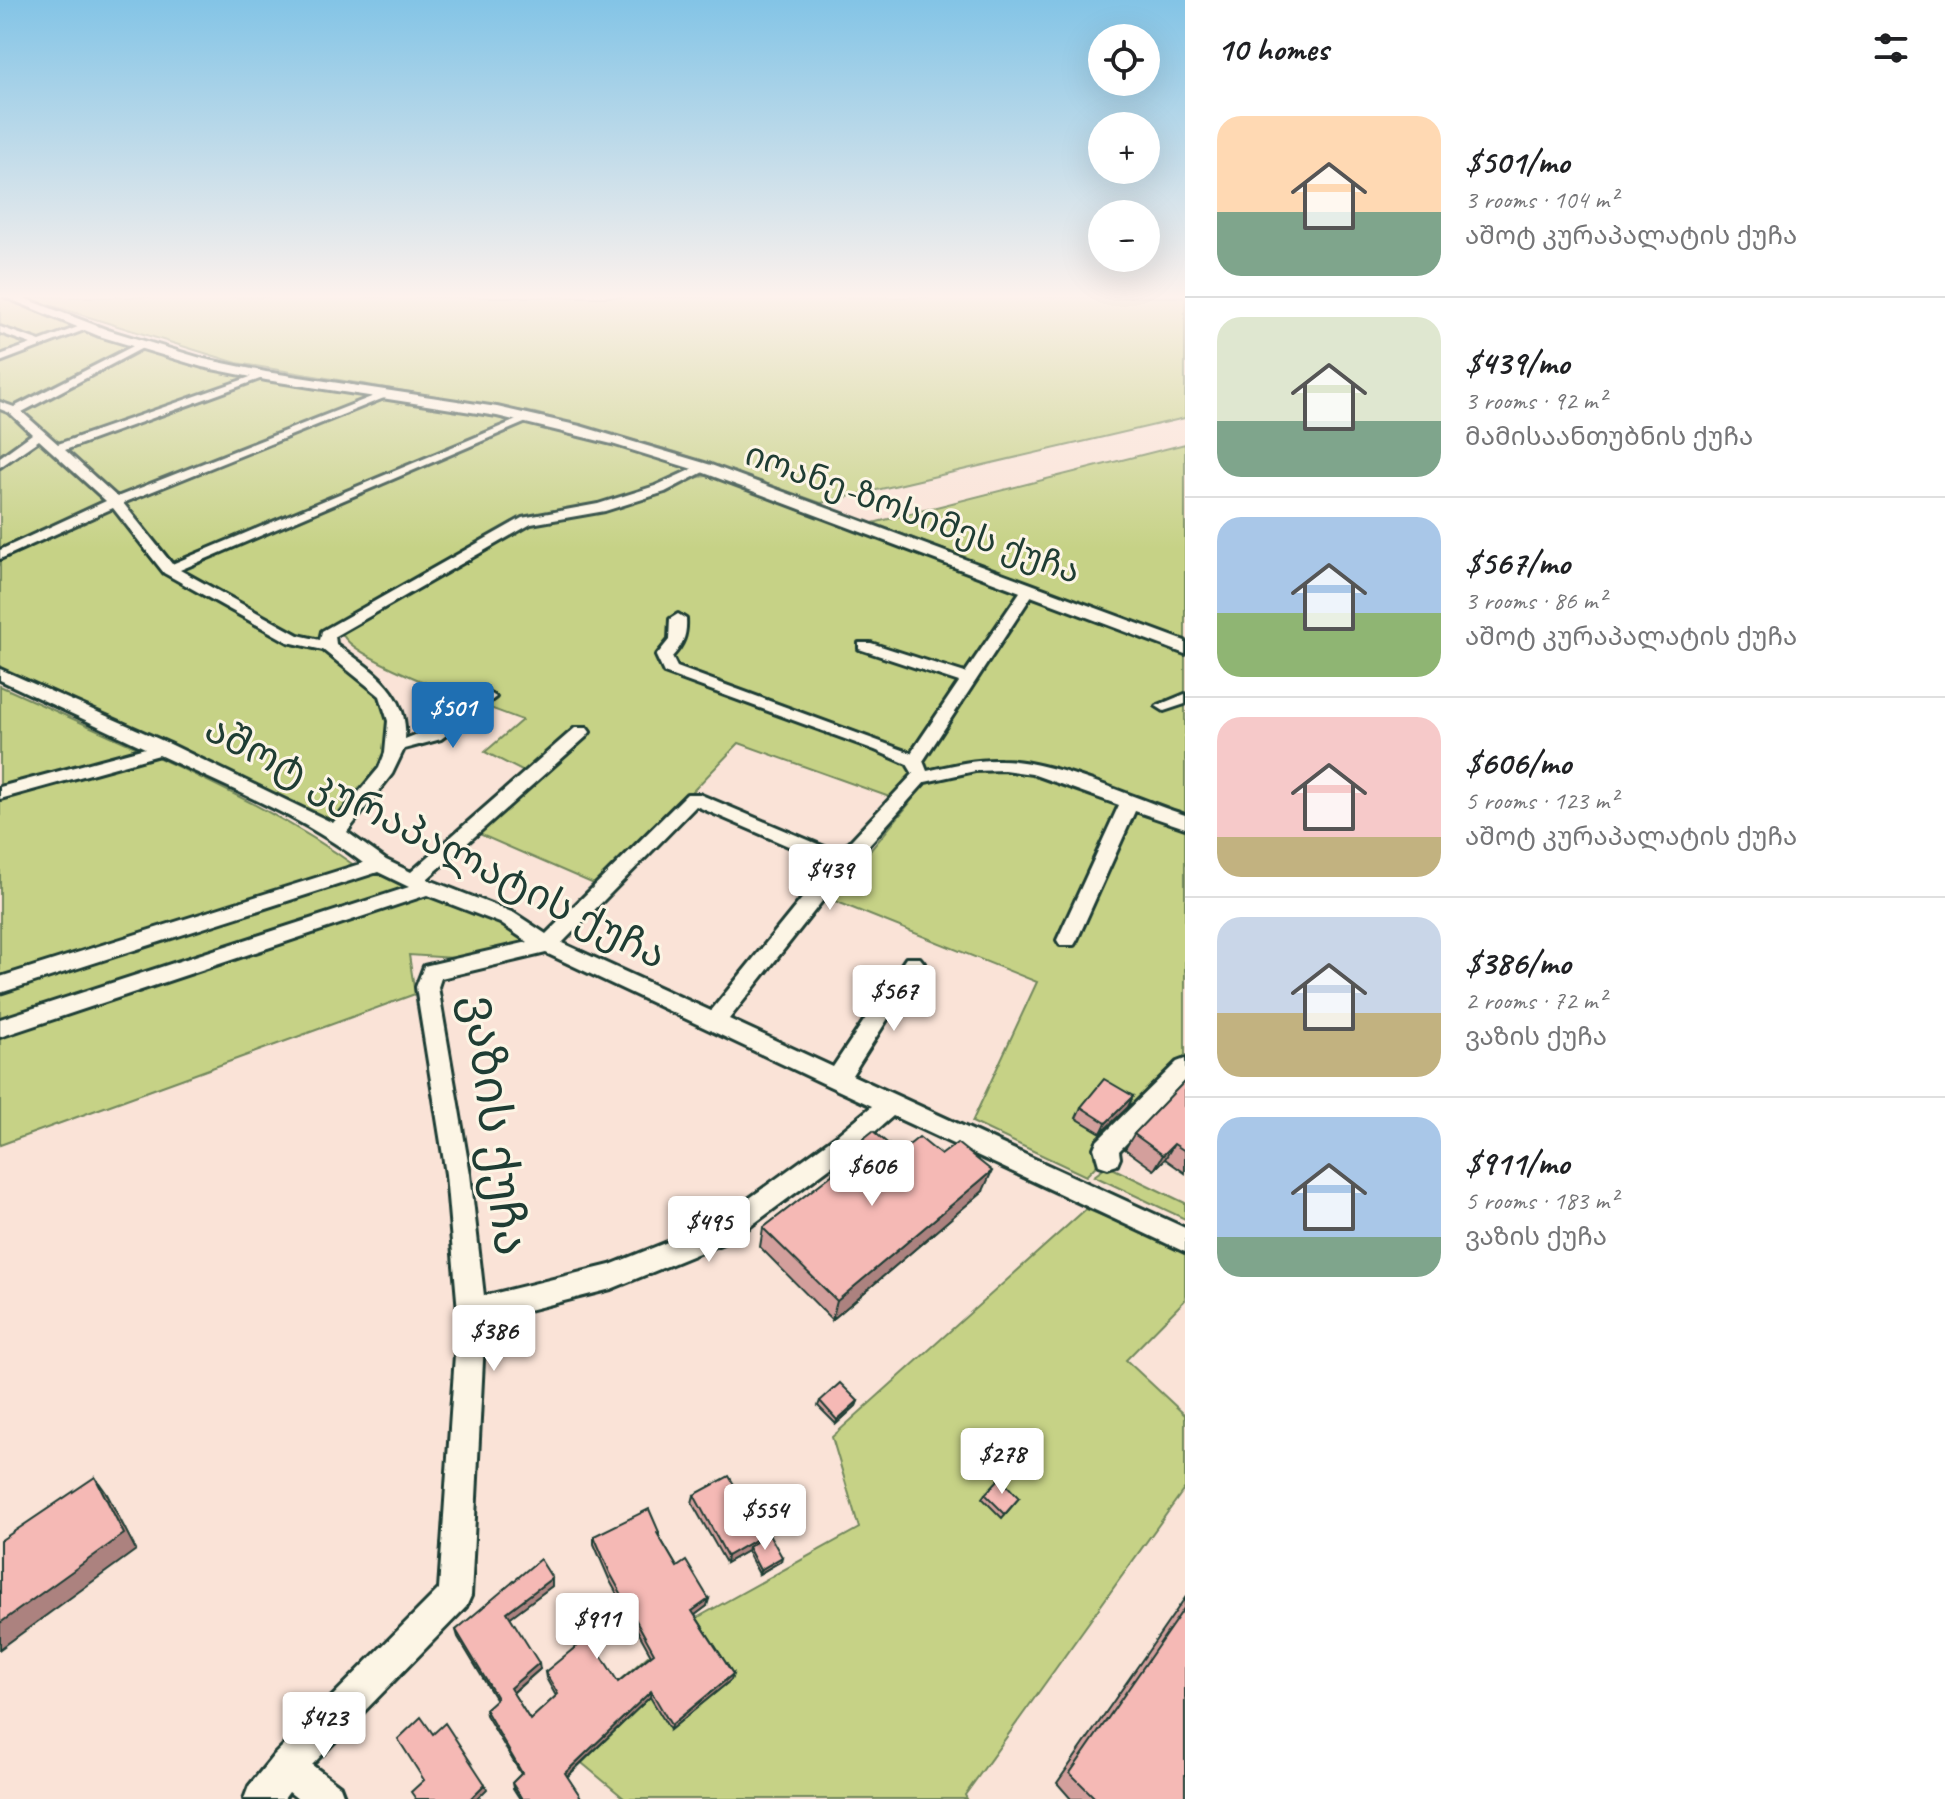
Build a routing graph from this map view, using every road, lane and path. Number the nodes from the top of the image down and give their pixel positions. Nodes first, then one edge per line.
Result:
1 (65, 381) edge
2 (249, 381) edge
3 (297, 381) edge
4 (388, 394) junction
5 (7, 408) edge
6 (530, 418) junction
7 (40, 434) junction
8 (57, 449) junction
9 (0, 463) edge
10 (705, 468) junction
11 (115, 502) junction
12 (0, 555) edge
13 (169, 570) junction
14 (1029, 589) junction
15 (678, 619) dead end
16 (328, 646) junction
17 (865, 646) dead end
18 (1185, 648) edge
19 (0, 674) edge
20 (966, 679) junction
21 (488, 697) dead end
22 (1185, 699) edge
23 (1164, 706) dead end
24 (581, 732) dead end
25 (396, 745) junction
26 (164, 748) junction
27 (916, 770) junction
28 (0, 793) edge
29 (1130, 802) junction
30 (1185, 822) edge
31 (336, 833) junction
32 (842, 862) junction
33 (379, 865) junction
34 (420, 884) junction
35 (1067, 940) dead end
36 (548, 945) junction
37 (913, 963) dead end
38 (0, 985) edge
39 (714, 1022) junction
40 (0, 1028) edge
41 (1185, 1068) edge
42 (837, 1079) junction
43 (891, 1104) junction
44 (1108, 1158) dead end
45 (1185, 1240) edge
46 (472, 1311) junction
47 (286, 1767) junction
48 (262, 1799) edge
49 (327, 1799) edge

1 - 5 street
2 - 8 street
3 - 4 street, იოანე-ზოსიმეს ქუჩა
4 - 6 street, იოანე-ზოსიმეს ქუჩა
4 - 11 street
5 - 7 street
6 - 10 street, იოანე-ზოსიმეს ქუჩა
6 - 13 street
7 - 8 street
7 - 9 street
8 - 11 street
10 - 14 street, იოანე-ზოსიმეს ქუჩა
10 - 16 street
11 - 12 street
11 - 13 street
13 - 16 street
14 - 18 street, იოანე-ზოსიმეს ქუჩა
14 - 20 street
15 - 27 street
16 - 25 street
17 - 20 street
19 - 26 street, აშოტ კურაპალატის ქუჩა
20 - 27 street
21 - 25 street
22 - 23 street
24 - 34 street
25 - 31 street
26 - 28 street
26 - 31 street, აშოტ კურაპალატის ქუჩა
27 - 29 street
27 - 32 street
29 - 30 street
29 - 35 street
31 - 33 street, აშოტ კურაპალატის ქუჩა
32 - 36 street
32 - 39 street
33 - 34 street, აშოტ კურაპალატის ქუჩა
33 - 38 street
34 - 36 street, აშოტ კურაპალატის ქუჩა
34 - 40 street
36 - 39 street, აშოტ კურაპალატის ქუჩა
36 - 46 street, ვაზის ქუჩა
37 - 42 street
39 - 42 street, აშოტ კურაპალატის ქუჩა
41 - 44 street
42 - 43 street, აშოტ კურაპალატის ქუჩა
43 - 45 street, აშოტ კურაპალატის ქუჩა
43 - 46 street
46 - 47 street, ვაზის ქუჩა
47 - 48 street, ვაზის ქუჩა
47 - 49 street

